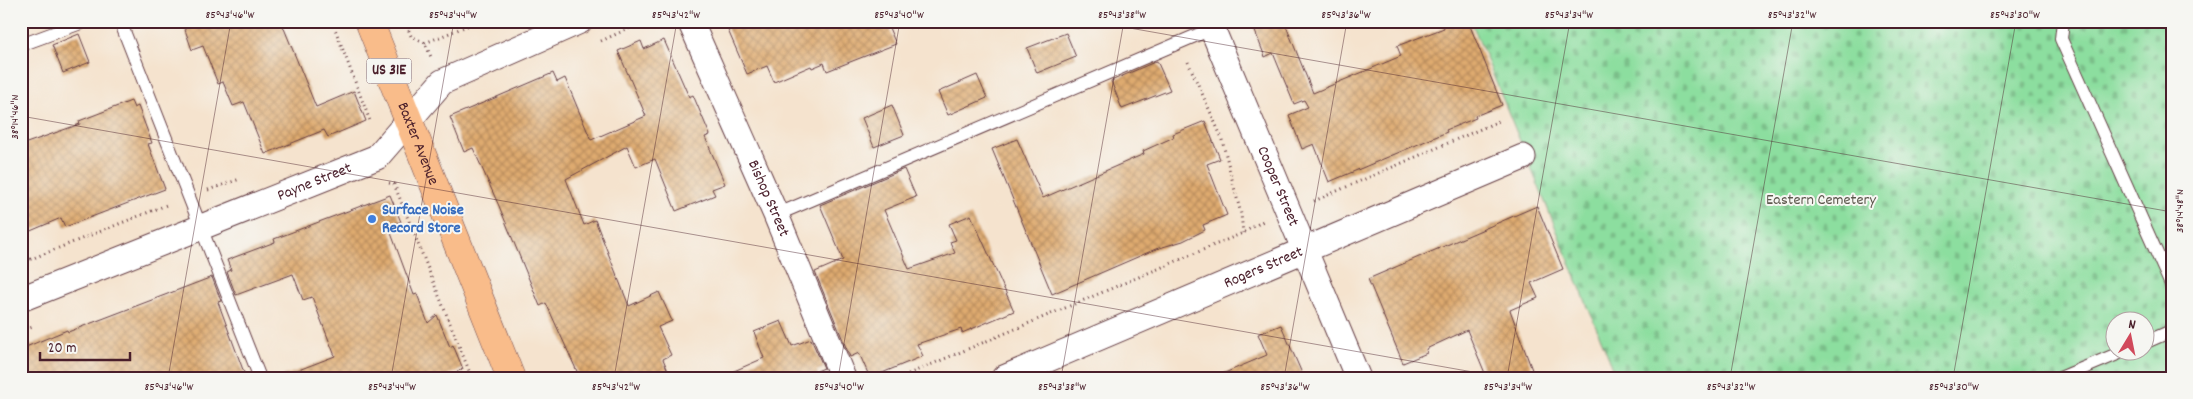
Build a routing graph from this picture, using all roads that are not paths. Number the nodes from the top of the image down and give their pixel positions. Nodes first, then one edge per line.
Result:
1 (86, 21) edge
2 (120, 21) edge
3 (369, 21) edge
4 (580, 21) edge
5 (690, 21) edge
6 (2064, 21) edge
7 (1217, 24) edge
8 (21, 46) edge
9 (409, 120) junction
10 (1523, 156) dead end
11 (776, 215) junction
12 (200, 227) junction
13 (1304, 250) junction
14 (2172, 287) edge
15 (21, 299) edge
16 (2172, 326) edge
17 (2156, 338) edge
18 (2106, 359) edge
19 (260, 378) edge
20 (511, 378) edge
21 (843, 378) edge
22 (1004, 378) edge
23 (1358, 378) edge
24 (2060, 378) edge

1 - 8 lane
2 - 12 lane
3 - 9 main road, Baxter Avenue / US 31E
4 - 9 street, Payne Street
5 - 11 street, Bishop Street
6 - 14 lane
7 - 11 lane
7 - 13 street, Cooper Street
9 - 12 street, Payne Street
9 - 20 main road, Baxter Avenue / US 31E
10 - 13 street, Rogers Street
11 - 21 street, Bishop Street
12 - 15 street, Payne Street
12 - 19 lane
13 - 22 street, Rogers Street
13 - 23 street, Cooper Street
16 - 17 lane
18 - 24 lane

